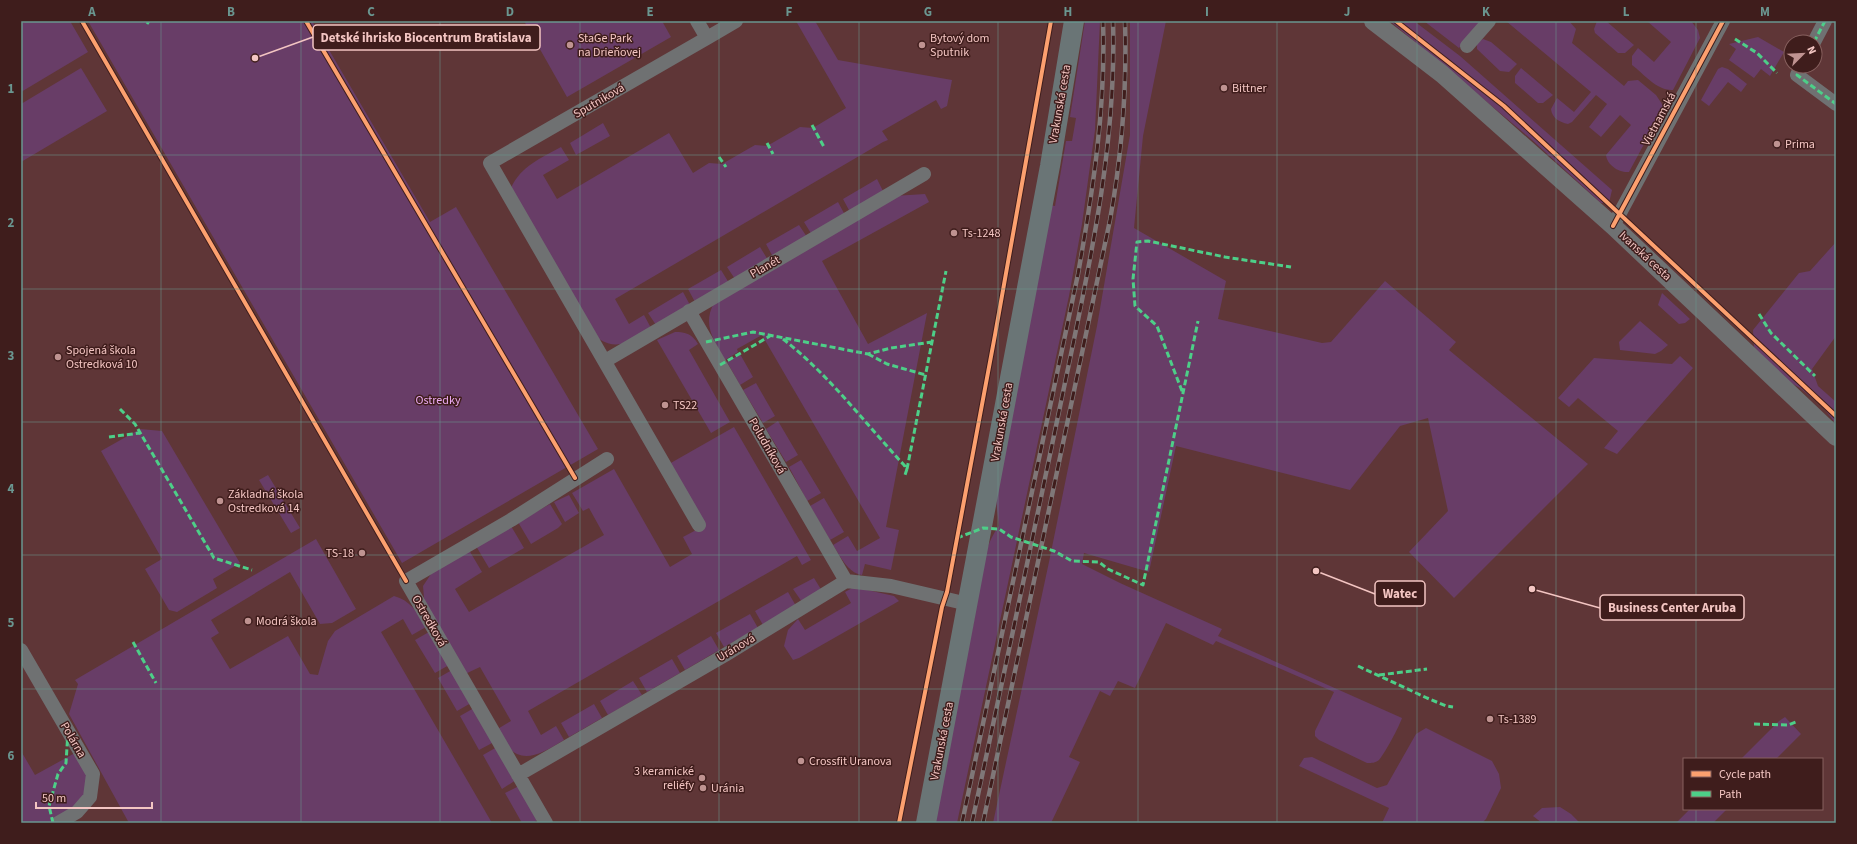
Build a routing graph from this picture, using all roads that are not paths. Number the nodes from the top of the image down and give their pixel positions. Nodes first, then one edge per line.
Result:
1 (697, 21) edge
2 (736, 21) edge
3 (1074, 21) edge
4 (1373, 21) edge
5 (1489, 21) edge
6 (1723, 21) edge
7 (1825, 21) edge
8 (1818, 34) edge
9 (707, 38) junction
10 (1466, 46) dead end
11 (1798, 74) edge
12 (1836, 104) edge
13 (924, 174) dead end
14 (1613, 226) junction
15 (689, 311) junction
16 (605, 361) junction
17 (1836, 437) edge
18 (607, 459) dead end
19 (699, 526) dead end
20 (846, 581) junction
21 (968, 604) junction
22 (21, 650) edge
23 (518, 775) junction
24 (58, 823) edge
25 (546, 823) edge
26 (926, 823) edge

1 - 9 street
2 - 9 street, Sputniková
3 - 21 main road, Vrakunská cesta
4 - 14 street, Ivanská cesta
5 - 10 street
6 - 14 street, Vietnamská
7 - 8 street
9 - 16 street, Sputniková
11 - 12 street
13 - 15 street, Planét
14 - 17 street, Ivanská cesta
15 - 16 street, Planét
15 - 20 street, Poludníková
16 - 19 street
18 - 23 street, Ostredková
20 - 21 street
20 - 23 street, Uránová
21 - 26 main road, Vrakunská cesta
22 - 24 street, Polárna
23 - 25 street, Ostredková

